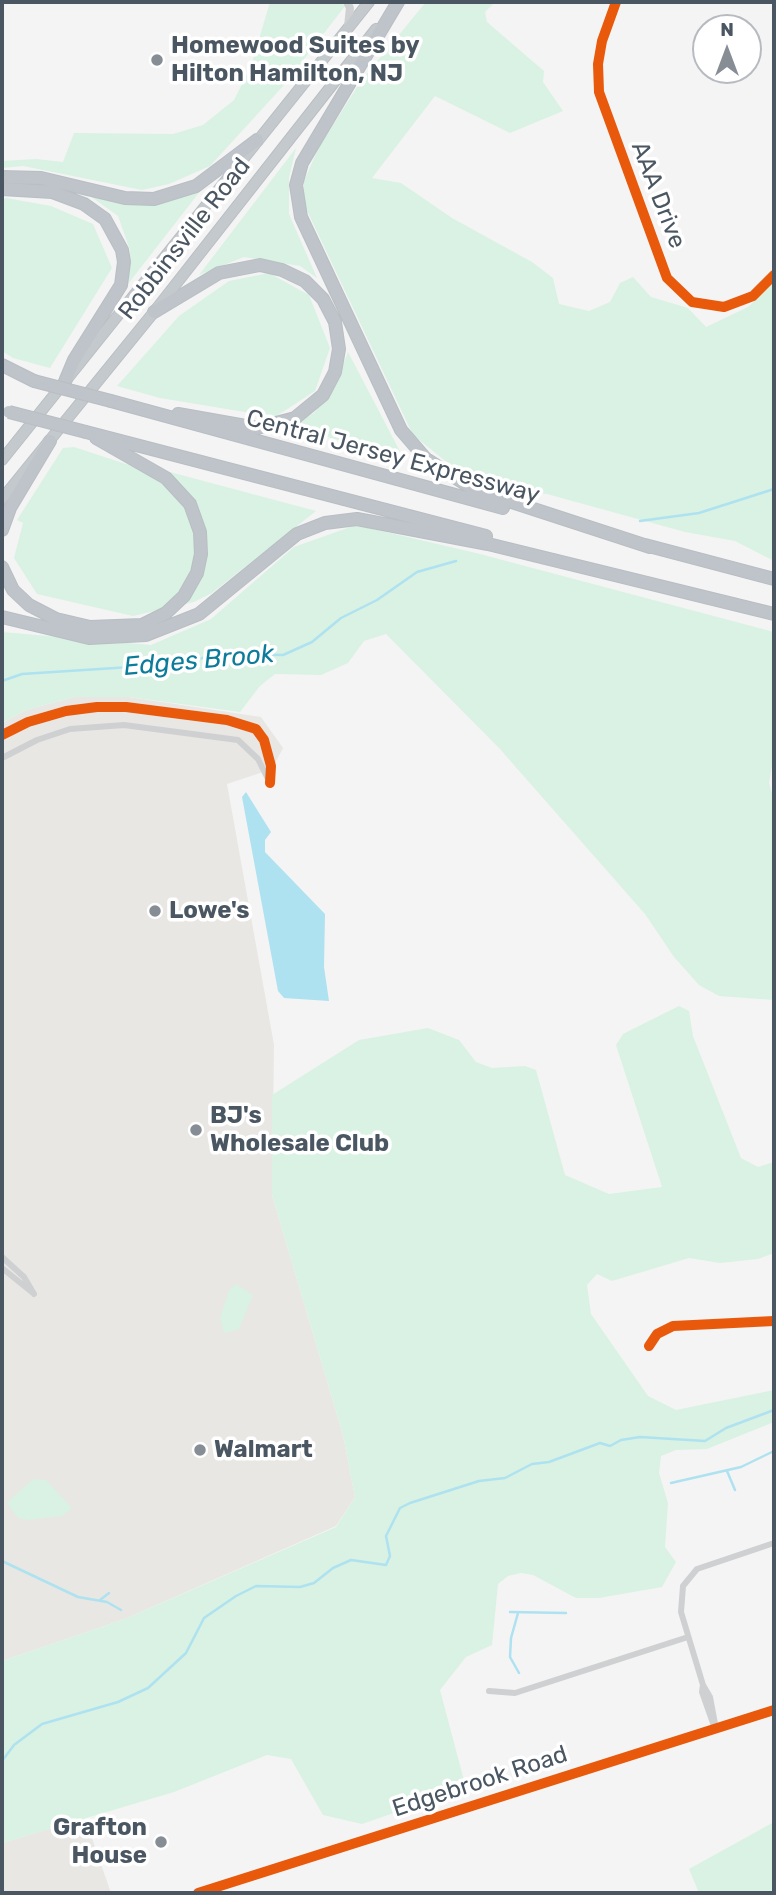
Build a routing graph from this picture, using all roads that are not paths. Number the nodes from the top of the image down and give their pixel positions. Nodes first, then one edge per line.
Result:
1 (347, 2) edge
2 (369, 2) edge
3 (398, 2) edge
4 (616, 2) edge
5 (348, 27) junction
6 (257, 140) junction
7 (2, 177) edge
8 (2, 189) edge
9 (774, 275) edge
10 (154, 312) junction
11 (2, 365) edge
12 (2, 375) edge
13 (34, 381) junction
14 (64, 384) junction
15 (111, 401) junction
16 (4, 411) edge
17 (86, 432) junction
18 (50, 442) junction
19 (2, 460) edge
20 (2, 499) edge
21 (2, 530) edge
22 (650, 547) junction
23 (2, 567) edge
24 (774, 579) edge
25 (774, 613) edge
26 (2, 617) edge
27 (2, 735) edge
28 (2, 758) edge
29 (2, 1257) edge
30 (2, 1268) edge
31 (774, 1321) edge
32 (649, 1346) dead end
33 (774, 1543) edge
34 (688, 1637) junction
35 (489, 1691) dead end
36 (774, 1710) edge
37 (716, 1729) junction
38 (198, 1893) edge

1 - 5 street
2 - 5 highway, Robbinsville Road
3 - 10 highway, Robbinsville Road
3 - 22 highway
4 - 9 street, AAA Drive
5 - 6 highway, Robbinsville Road
6 - 7 highway
6 - 14 highway, Robbinsville Road
8 - 14 highway
10 - 15 highway
10 - 18 highway, Robbinsville Road
11 - 13 highway
12 - 13 highway, Central Jersey Expressway
13 - 15 highway, Central Jersey Expressway, bridge
14 - 19 highway, Robbinsville Road
15 - 22 highway, Central Jersey Expressway
16 - 17 highway, bridge
17 - 23 highway
17 - 25 highway
18 - 20 highway, Robbinsville Road
18 - 21 highway
22 - 24 highway, Central Jersey Expressway
25 - 26 highway
27 - 28 street
29 - 30 street
31 - 32 street
33 - 34 street
34 - 35 street
34 - 37 street
36 - 37 street, Edgebrook Road
37 - 38 street, Edgebrook Road

